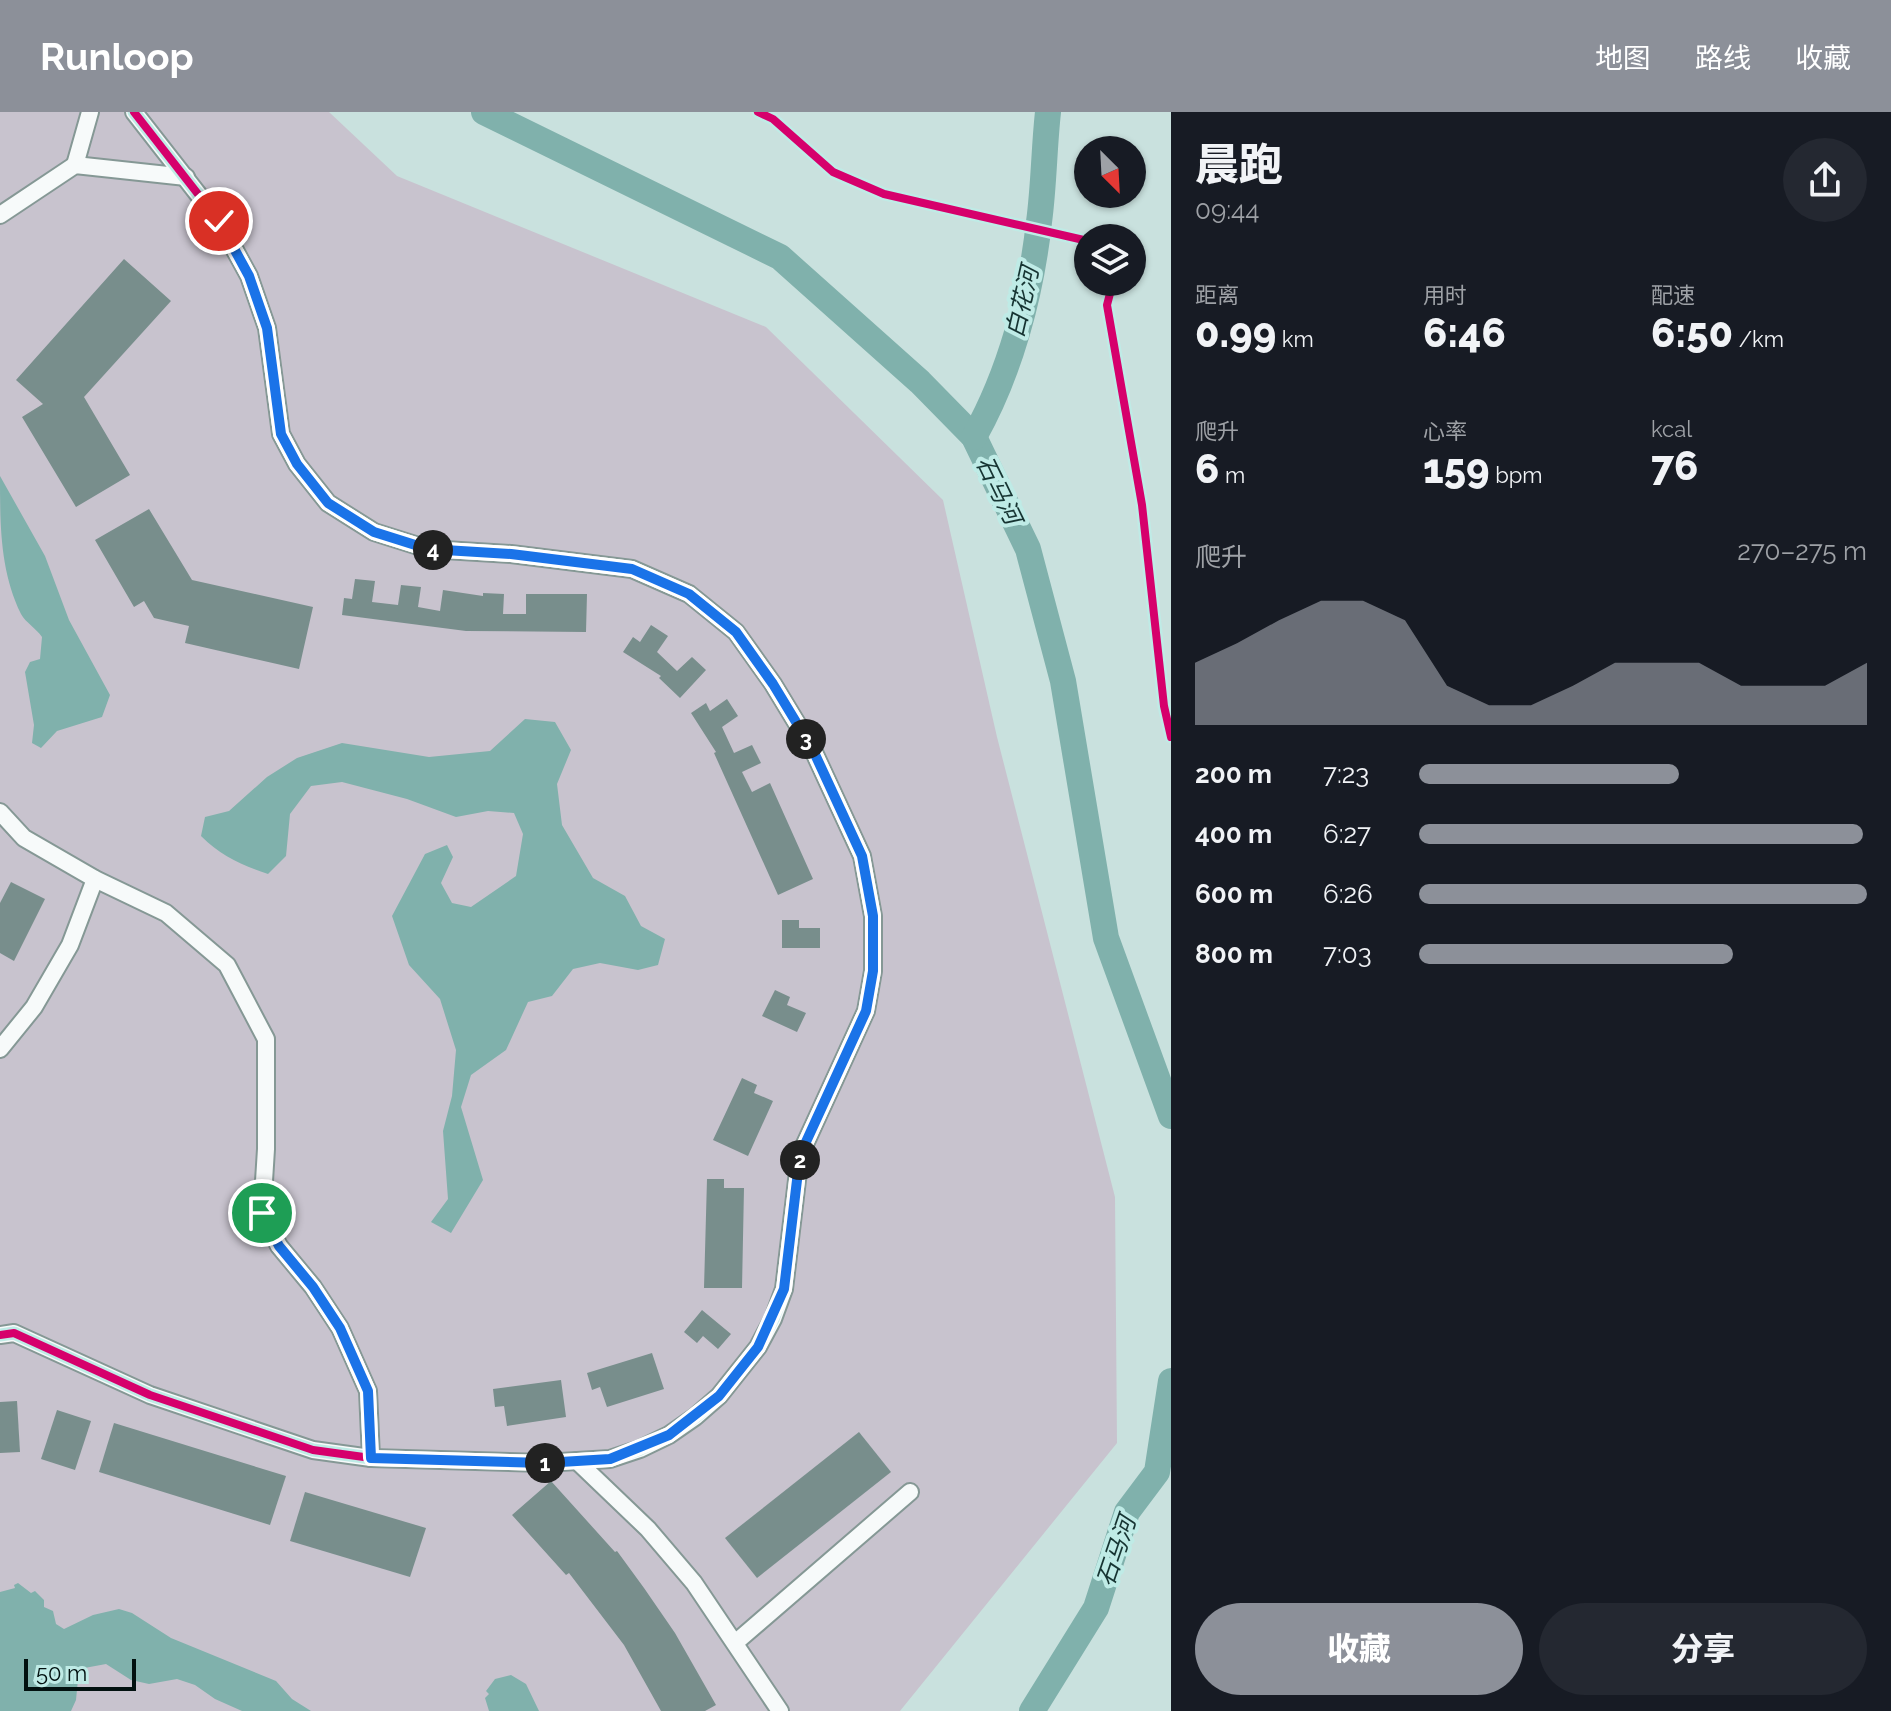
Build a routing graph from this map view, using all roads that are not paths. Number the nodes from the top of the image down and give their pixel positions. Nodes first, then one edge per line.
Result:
1 (90, 112) edge
2 (134, 112) edge
3 (75, 165) junction
4 (186, 177) junction
5 (0, 215) edge
6 (0, 812) edge
7 (95, 879) junction
8 (0, 1049) edge
9 (0, 1335) edge
10 (371, 1458) junction
11 (577, 1461) junction
12 (910, 1492) dead end
13 (735, 1643) junction
14 (780, 1711) edge

1 - 3 street
2 - 4 street
3 - 4 street
3 - 5 street
4 - 11 street
6 - 7 street
7 - 8 street
7 - 10 street
9 - 10 street
10 - 11 street
11 - 13 street
12 - 13 street
13 - 14 street

